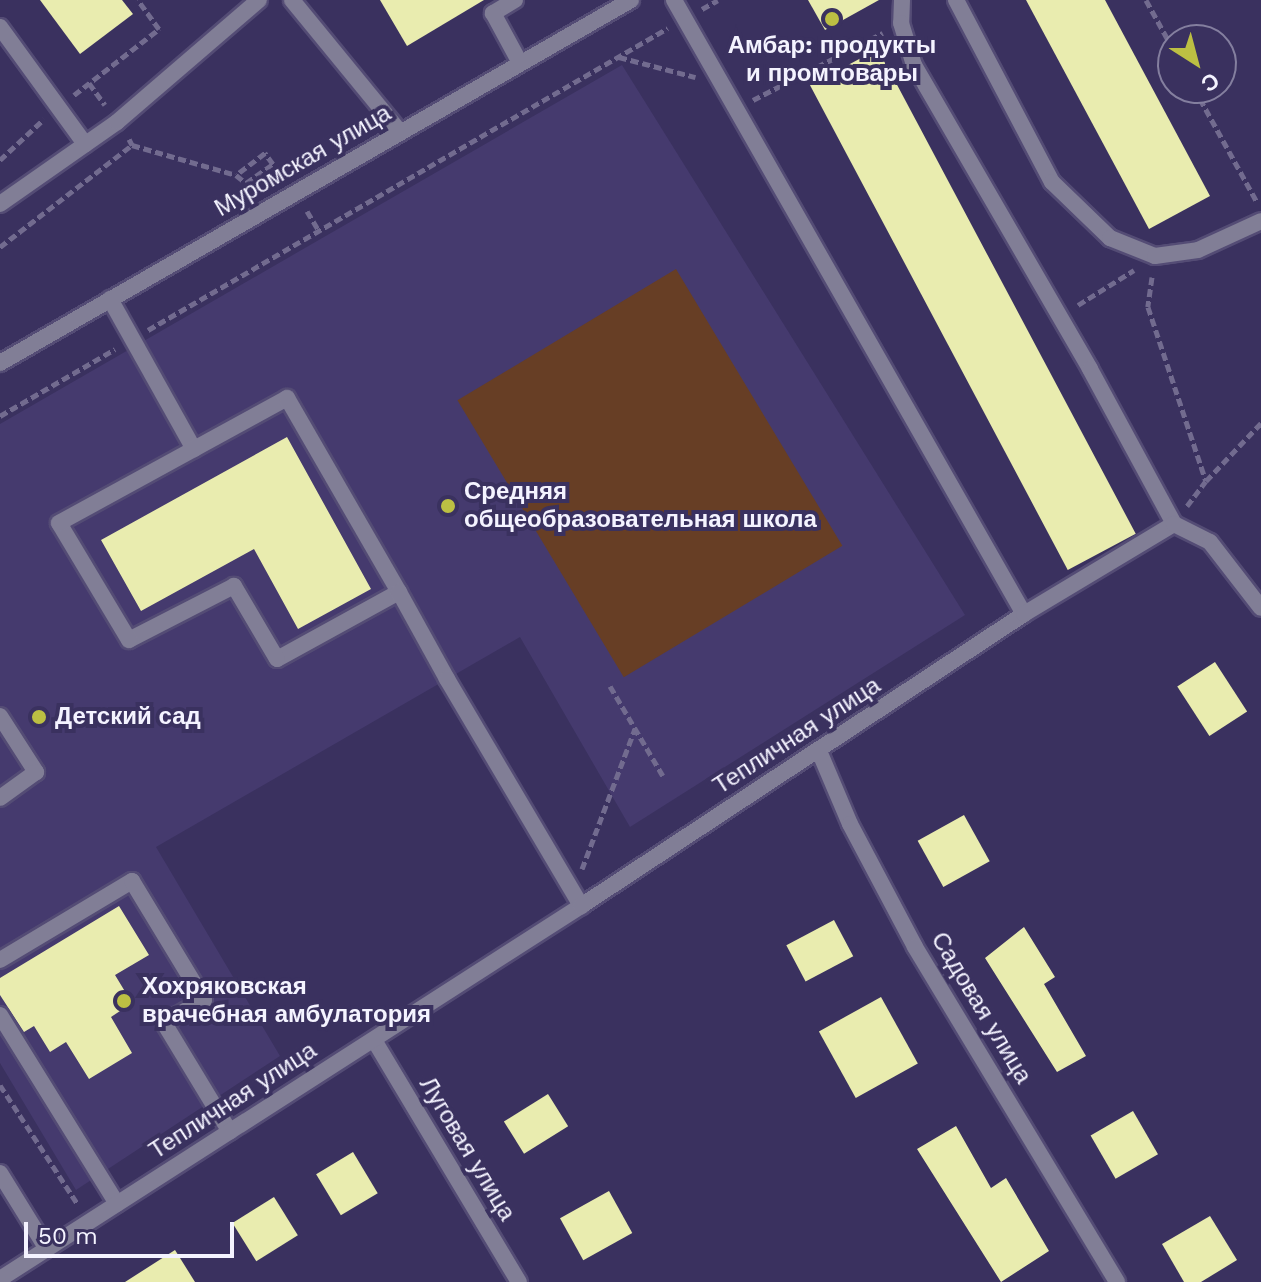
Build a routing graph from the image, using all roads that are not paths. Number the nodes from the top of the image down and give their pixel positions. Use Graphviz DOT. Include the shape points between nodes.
graph roads {
  1 [pos="259,0"];
  2 [pos="292,0"];
  3 [pos="515,0"];
  4 [pos="631,0"];
  5 [pos="674,0"];
  6 [pos="902,0"];
  7 [pos="956,0"];
  8 [pos="0,27"];
  9 [pos="520,63"];
  10 [pos="400,132"];
  11 [pos="85,144"];
  12 [pos="0,204"];
  13 [pos="1261,221"];
  14 [pos="110,299"];
  15 [pos="0,363"];
  16 [pos="194,449"];
  17 [pos="1174,524"];
  18 [pos="399,592"];
  19 [pos="1261,608"];
  20 [pos="1024,614"];
  21 [pos="0,716"];
  22 [pos="819,751"];
  23 [pos="0,798"];
  24 [pos="577,899"];
  25 [pos="0,960"];
  26 [pos="0,1015"];
  27 [pos="374,1040"];
  28 [pos="230,1132"];
  29 [pos="0,1173"];
  30 [pos="117,1204"];
  31 [pos="47,1249"];
  32 [pos="0,1279"];
  33 [pos="519,1282"];
  34 [pos="1117,1282"];
  1 -- 11 [label="street"];
  2 -- 10 [label="street"];
  3 -- 9 [label="street" via="493,13"];
  4 -- 9 [label="street, Муромская улица"];
  5 -- 20 [label="street"];
  6 -- 17 [label="street" via="901,23 914,65"];
  7 -- 13 [label="street" via="1052,182 1110,238 1155,256 1198,250"];
  8 -- 11 [label="street"];
  9 -- 10 [label="street, Муромская улица"];
  10 -- 14 [label="street, Муромская улица"];
  11 -- 12 [label="street"];
  14 -- 15 [label="street, Муромская улица"];
  14 -- 16 [label="street"];
  16 -- 18 [label="street" via="287,398"];
  16 -- 18 [label="street" via="59,523 129,640 234,586 277,659"];
  17 -- 19 [label="street" via="1210,542"];
  17 -- 20 [label="street, Тепличная улица"];
  18 -- 24 [label="street"];
  20 -- 22 [label="street, Тепличная улица"];
  21 -- 23 [label="street" via="36,772"];
  22 -- 24 [label="street, Тепличная улица"];
  22 -- 34 [label="street, Садовая улица" via="850,824 915,947"];
  24 -- 27 [label="street, Тепличная улица"];
  25 -- 28 [label="street" via="132,881 204,1000 164,1023"];
  26 -- 30 [label="street"];
  27 -- 28 [label="street, Тепличная улица"];
  27 -- 33 [label="street, Луговая улица"];
  28 -- 30 [label="street, Тепличная улица"];
  29 -- 31 [label="street"];
  30 -- 31 [label="street, Тепличная улица"];
  31 -- 32 [label="street, Тепличная улица"];
}
